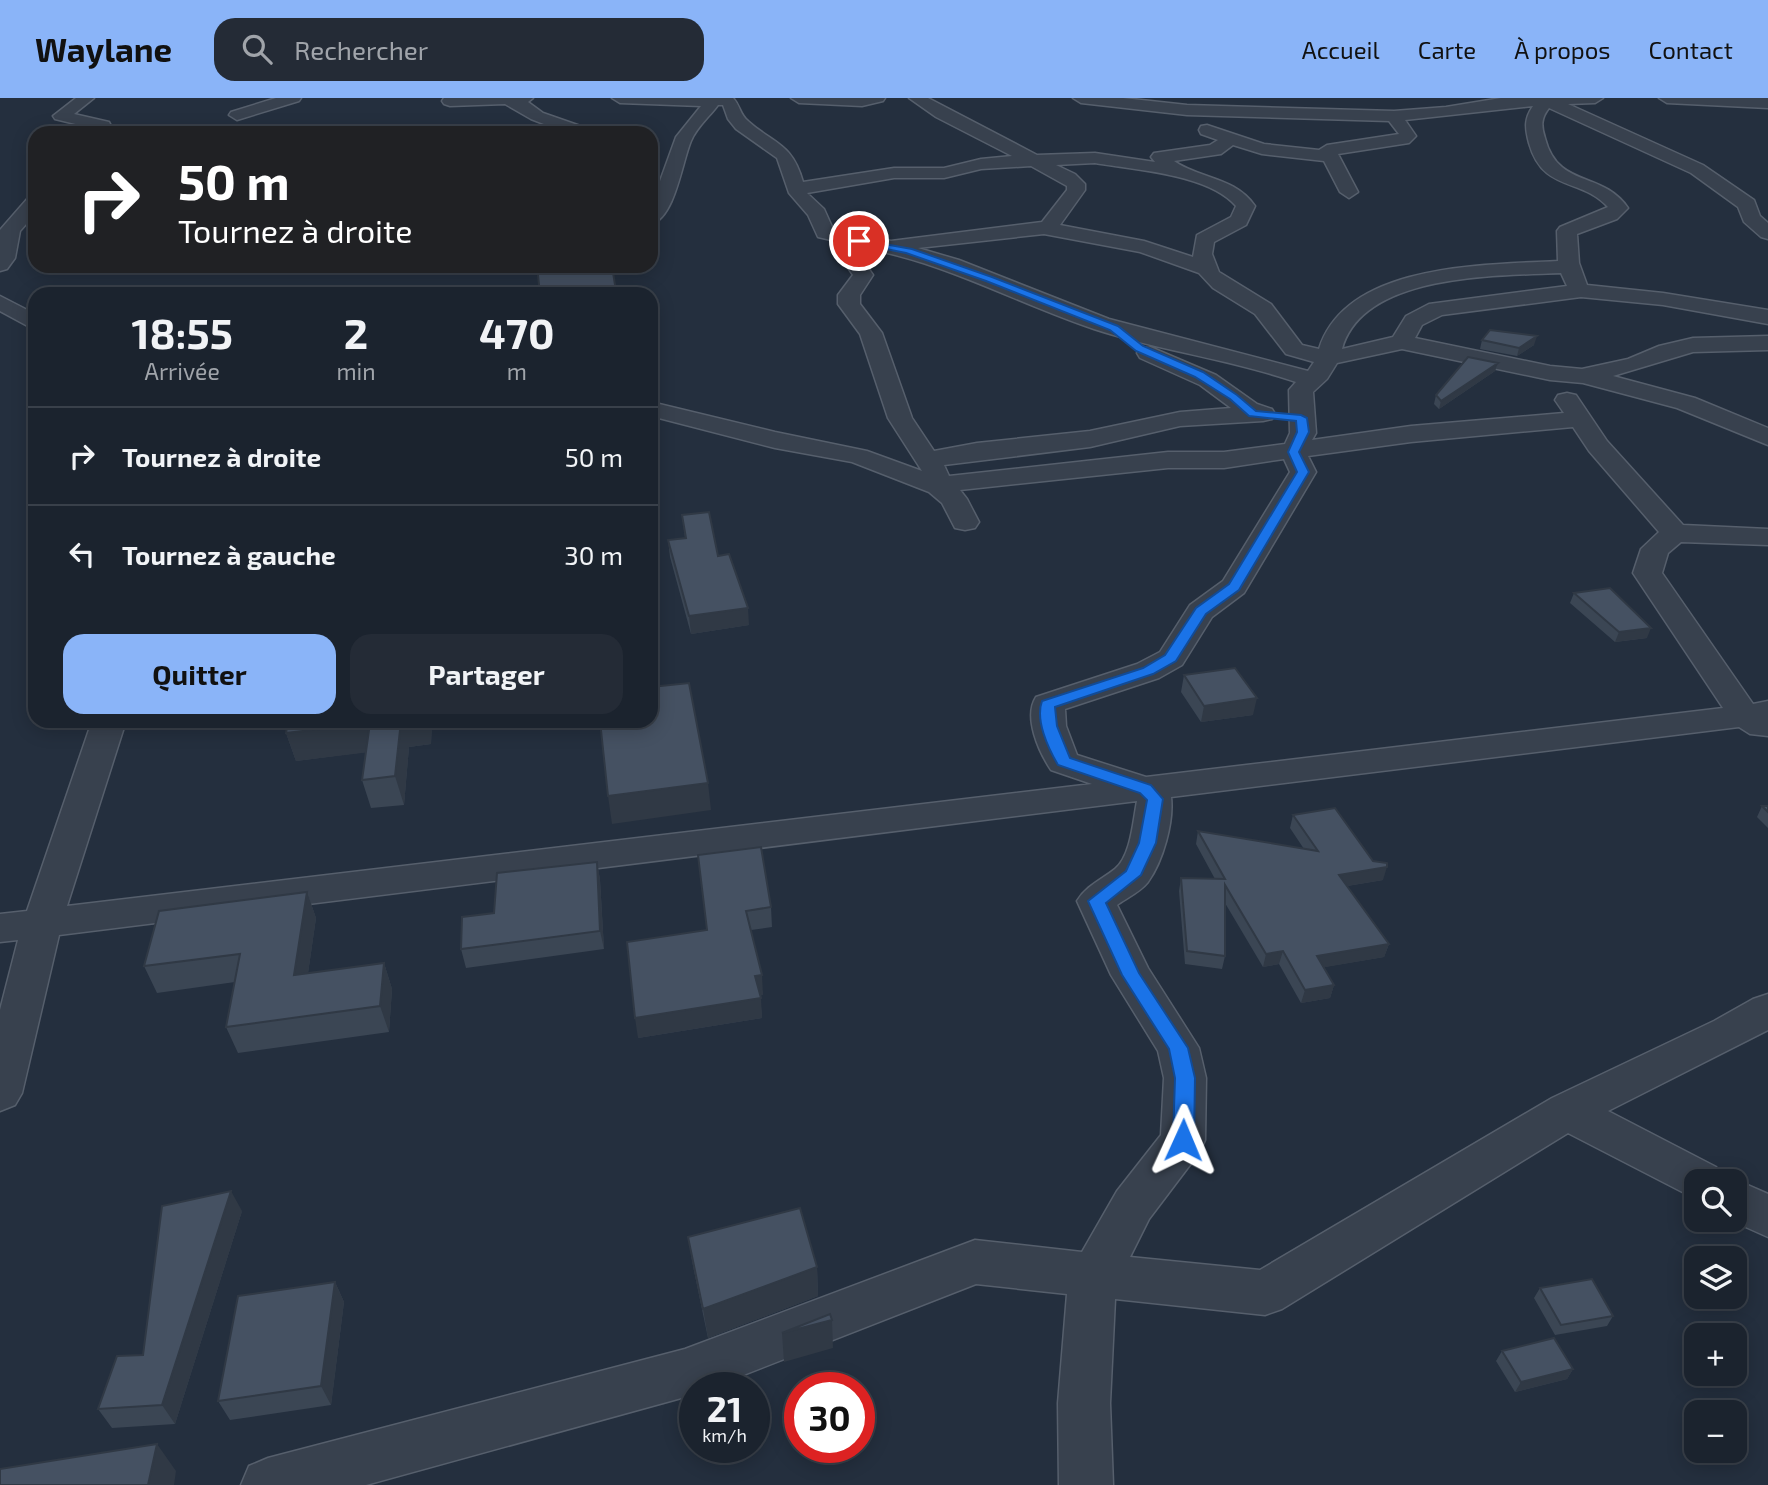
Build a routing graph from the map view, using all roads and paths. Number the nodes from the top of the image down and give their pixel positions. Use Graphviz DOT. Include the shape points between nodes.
graph roads {
  1 [pos="86,98"];
  2 [pos="293,98"];
  3 [pos="525,98"];
  4 [pos="620,98"];
  5 [pos="799,98"];
  6 [pos="877,98"];
  7 [pos="917,98"];
  8 [pos="1081,98"];
  9 [pos="1595,98"];
  10 [pos="1667,98"];
  11 [pos="508,99"];
  12 [pos="1546,100"];
  13 [pos="450,102"];
  14 [pos="714,103"];
  15 [pos="1768,103"];
  16 [pos="1212,104"];
  17 [pos="1188,110"];
  18 [pos="237,115"];
  19 [pos="1394,116"];
  20 [pos="103,126"];
  21 [pos="563,126"];
  22 [pos="1229,140"];
  23 [pos="1329,156"];
  24 [pos="1034,161"];
  25 [pos="1177,171"];
  26 [pos="796,189"];
  27 [pos="1349,191"];
  28 [pos="658,209"];
  29 [pos="28,210"];
  30 [pos="1044,228"];
  31 [pos="1768,233"];
  32 [pos="981,234"];
  33 [pos="859,241"];
  34 [pos="889,245"];
  35 [pos="0,265"];
  36 [pos="1208,269"];
  37 [pos="1574,279"];
  38 [pos="1014,290"];
  39 [pos="0,302"];
  40 [pos="1768,317"];
  41 [pos="28,319"];
  42 [pos="1114,328"];
  43 [pos="1401,342"];
  44 [pos="1768,343"];
  45 [pos="1320,368"];
  46 [pos="1550,373"];
  47 [pos="1583,376"];
  48 [pos="658,411"];
  49 [pos="1253,414"];
  50 [pos="1301,418"];
  51 [pos="1581,419"];
  52 [pos="1768,437"];
  53 [pos="1293,452"];
  54 [pos="926,460"];
  55 [pos="938,486"];
  56 [pos="965,522"];
  57 [pos="1675,533"];
  58 [pos="1768,537"];
  59 [pos="1760,720"];
  60 [pos="107,728"];
  61 [pos="1145,789"];
  62 [pos="42,923"];
  63 [pos="0,928"];
  64 [pos="1768,1010"];
  65 [pos="0,1093"];
  66 [pos="1567,1111"];
  67 [pos="1684,1173"];
  68 [pos="1747,1206"];
  69 [pos="1768,1217"];
  70 [pos="1095,1275"];
  71 [pos="268,1485"];
  72 [pos="1086,1485"];
  1 -- 20 [label="street" via="61,116"];
  2 -- 18 [label="street"];
  3 -- 11 [label="street"];
  4 -- 14 [label="street"];
  5 -- 6 [label="street"];
  7 -- 24 [label="street"];
  8 -- 17 [label="street"];
  9 -- 12 [label="street"];
  10 -- 15 [label="street"];
  11 -- 13 [label="street"];
  11 -- 21 [label="street"];
  12 -- 19 [label="street"];
  12 -- 31 [label="street" via="1697,169 1747,204 1751,218"];
  12 -- 37 [label="street" via="1534,122 1538,152 1549,170 1612,198 1619,208 1567,231"];
  14 -- 26 [label="street" via="730,103 733,118 785,157"];
  14 -- 28 [label="street" via="667,159"];
  16 -- 17 [label="street"];
  16 -- 19 [label="street"];
  17 -- 22 [label="street" via="1198,125"];
  19 -- 23 [label="street" via="1408,136 1339,146 1327,150"];
  22 -- 23 [label="street" via="1271,151"];
  22 -- 25 [label="street" via="1214,149 1160,157"];
  23 -- 27 [label="street"];
  24 -- 25 [label="street" via="1095,158"];
  24 -- 26 [label="street" via="981,164 944,173 894,173"];
  24 -- 30 [label="street" via="1076,184 1076,190"];
  25 -- 36 [label="street" via="1224,188 1246,206 1240,221 1203,239 1202,257"];
  26 -- 33 [label="street" via="816,211 825,233"];
  29 -- 35 [label="street" via="10,230"];
  30 -- 32 [label="street"];
  30 -- 36 [label="street" via="1144,247"];
  32 -- 34 [label="street"];
  32 -- 38 [label="street"];
  33 -- 34 [label="street"];
  33 -- 54 [label="street" via="850,256 863,275 849,295 849,304 871,332 900,418"];
  34 -- 38 [label="street"];
  36 -- 45 [label="street" via="1223,288 1265,310 1297,352"];
  37 -- 40 [label="street"];
  37 -- 43 [label="street" via="1437,309 1414,321"];
  37 -- 45 [label="street" via="1462,275 1405,284 1344,320"];
  38 -- 42 [label="street"];
  39 -- 41 [label="street"];
  42 -- 45 [label="street" via="1236,356"];
  42 -- 49 [label="street" via="1139,349 1199,374"];
  43 -- 45 [label="street"];
  43 -- 46 [label="street"];
  44 -- 47 [label="street" via="1693,345"];
  45 -- 50 [label="street" via="1301,390"];
  46 -- 47 [label="street"];
  46 -- 51 [label="street"];
  47 -- 52 [label="street" via="1686,403"];
  48 -- 55 [label="street" via="858,456"];
  49 -- 50 [label="street"];
  49 -- 54 [label="street" via="1180,419 1090,439"];
  50 -- 53 [label="street" via="1303,432"];
  51 -- 53 [label="street" via="1411,433"];
  51 -- 57 [label="street" via="1598,446"];
  53 -- 55 [label="street" via="1224,460 1168,460"];
  53 -- 61 [label="street" via="1303,472 1293,491 1234,587 1201,611 1171,658 1148,671 1048,704 1049,726 1063,762"];
  54 -- 55 [label="street" via="935,471"];
  55 -- 56 [label="street" via="954,499"];
  57 -- 58 [label="street"];
  57 -- 59 [label="street" via="1655,549 1647,573"];
  59 -- 61 [label="street"];
  60 -- 62 [label="street"];
  61 -- 62 [label="street"];
  61 -- 70 [label="street" via="1155,799 1147,843 1133,875 1097,901 1131,975 1178,1048 1185,1078 1183,1140 1133,1205"];
  62 -- 63 [label="street"];
  62 -- 65 [label="street"];
  64 -- 66 [label="street"];
  66 -- 67 [label="street"];
  66 -- 70 [label="street" via="1265,1293"];
  68 -- 69 [label="street"];
  70 -- 71 [label="street" via="975,1262 685,1373"];
  70 -- 72 [label="street" via="1084,1403"];
}
